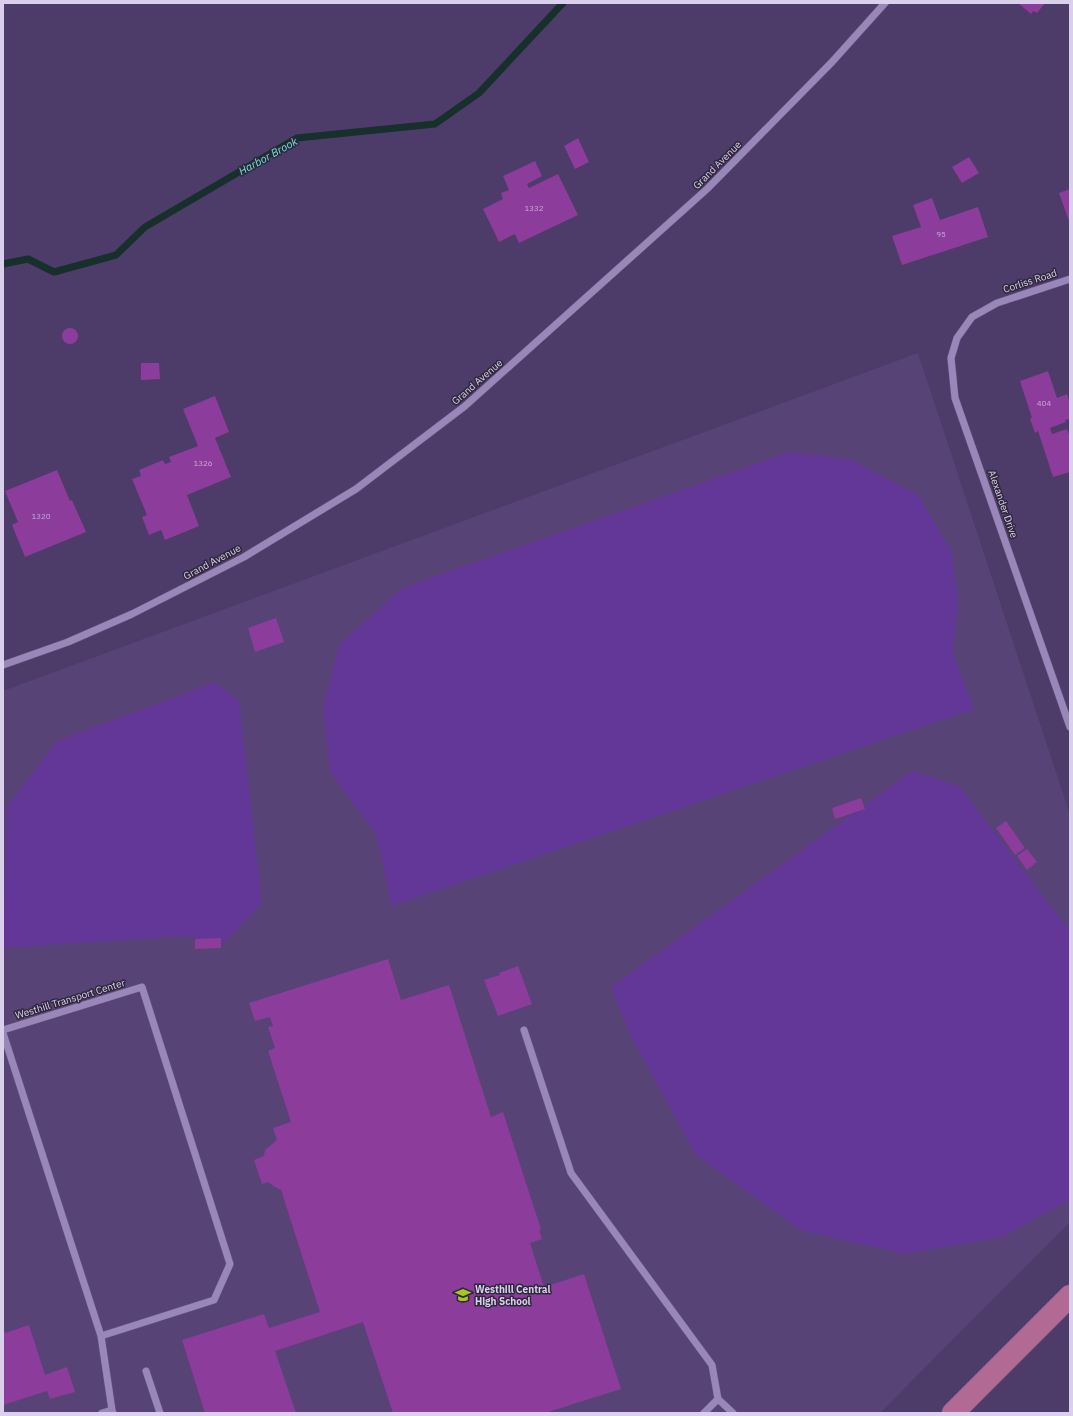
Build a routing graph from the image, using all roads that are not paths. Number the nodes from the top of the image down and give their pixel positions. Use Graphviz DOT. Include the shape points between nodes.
graph roads {
  1 [pos="885,3"];
  2 [pos="1070,279"];
  3 [pos="997,303"];
  4 [pos="3,665"];
  5 [pos="1070,727"];
  6 [pos="3,1030"];
  7 [pos="524,1030"];
  8 [pos="3,1034"];
  9 [pos="1070,1296"];
  10 [pos="101,1336"];
  11 [pos="146,1371"];
  12 [pos="718,1399"];
  13 [pos="112,1412"];
  14 [pos="102,1413"];
  15 [pos="160,1413"];
  16 [pos="704,1413"];
  17 [pos="733,1413"];
  18 [pos="953,1413"];
  1 -- 4 [label="street, Grand Avenue" via="832,62 707,189 465,406 356,489 244,556 132,614 68,642"];
  2 -- 3 [label="street, Corliss Road"];
  3 -- 5 [label="street, Alexander Drive" via="972,317 957,338 950,358 955,398"];
  6 -- 10 [label="street, Westhill Transport Center" via="142,987 230,1264 214,1300"];
  7 -- 12 [label="street" via="571,1173 712,1365"];
  8 -- 10 [label="street"];
  9 -- 18 [label="main road"];
  10 -- 13 [label="street"];
  11 -- 15 [label="street"];
  12 -- 16 [label="street"];
  12 -- 17 [label="street"];
  13 -- 14 [label="street"];
}
